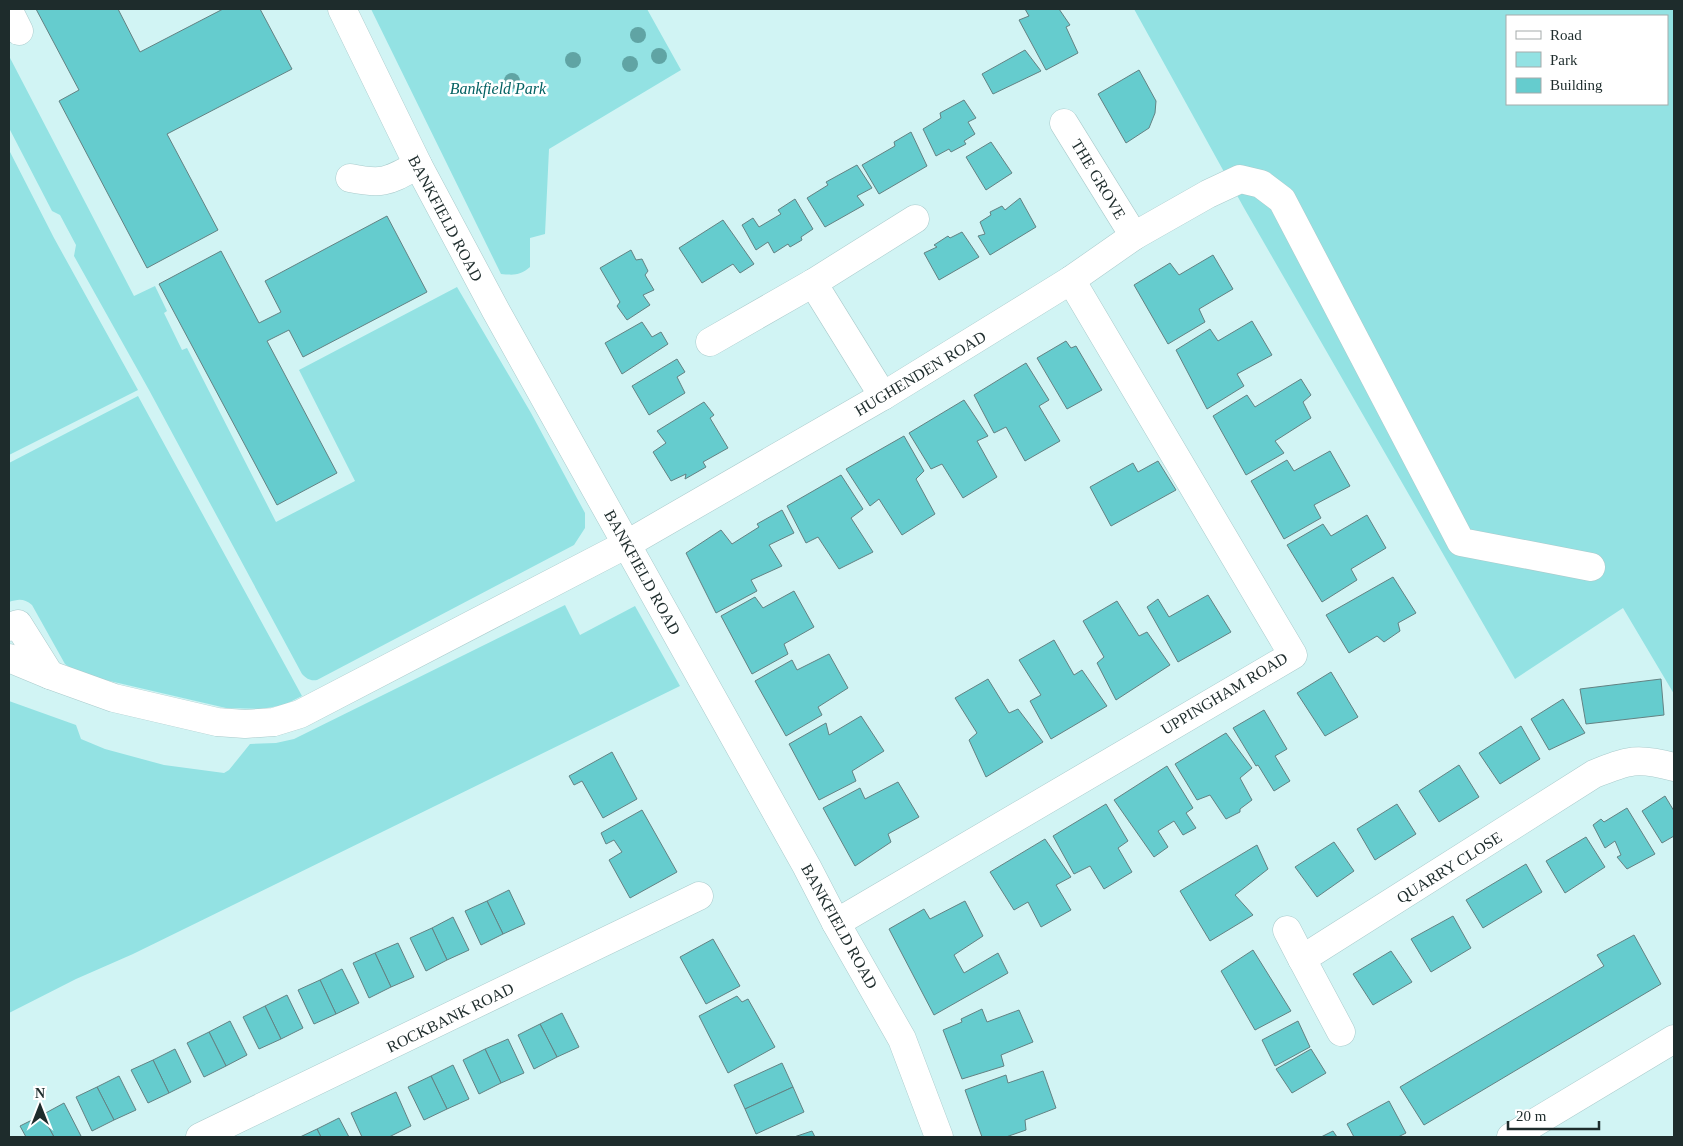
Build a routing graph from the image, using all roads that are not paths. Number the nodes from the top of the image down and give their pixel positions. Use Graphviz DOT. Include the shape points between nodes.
graph roads {
  1 [pos="342,9"];
  2 [pos="1064,123"];
  3 [pos="418,165"];
  4 [pos="350,178"];
  5 [pos="915,219"];
  6 [pos="1134,236"];
  7 [pos="1071,280"];
  8 [pos="813,282"];
  9 [pos="710,342"];
  10 [pos="882,396"];
  11 [pos="627,544"];
  12 [pos="1591,567"];
  13 [pos="9,627"];
  14 [pos="9,658"];
  15 [pos="50,675"];
  16 [pos="1674,766"];
  17 [pos="699,896"];
  18 [pos="836,923"];
  19 [pos="1287,930"];
  20 [pos="1302,959"];
  21 [pos="1342,1032"];
  22 [pos="1674,1039"];
  23 [pos="200,1137"];
  24 [pos="939,1137"];
  25 [pos="1511,1137"];
  1 -- 3 [label="street, BANKFIELD ROAD"];
  2 -- 6 [label="street, THE GROVE"];
  3 -- 4 [label="street" via="390,180 372,182"];
  3 -- 11 [label="street, BANKFIELD ROAD"];
  5 -- 8 [label="street"];
  6 -- 7 [label="street, HUGHENDEN ROAD"];
  6 -- 12 [label="street, HUGHENDEN ROAD" via="1240,179 1261,184 1282,200 1461,542"];
  7 -- 10 [label="street, HUGHENDEN ROAD"];
  7 -- 18 [label="street, UPPINGHAM ROAD" via="1293,655"];
  8 -- 9 [label="street"];
  8 -- 10 [label="street"];
  10 -- 11 [label="street, HUGHENDEN ROAD"];
  11 -- 15 [label="street, HUGHENDEN ROAD" via="300,714 274,722 217,722 114,698"];
  11 -- 18 [label="street, BANKFIELD ROAD"];
  13 -- 15 [label="street" via="18,624"];
  14 -- 15 [label="street, HUGHENDEN ROAD"];
  16 -- 20 [label="street, QUARRY CLOSE" via="1649,760 1623,762 1594,774"];
  17 -- 23 [label="street, ROCKBANK ROAD"];
  18 -- 24 [label="street, BANKFIELD ROAD" via="902,1039"];
  19 -- 20 [label="street"];
  20 -- 21 [label="street"];
  22 -- 25 [label="street"];
}
